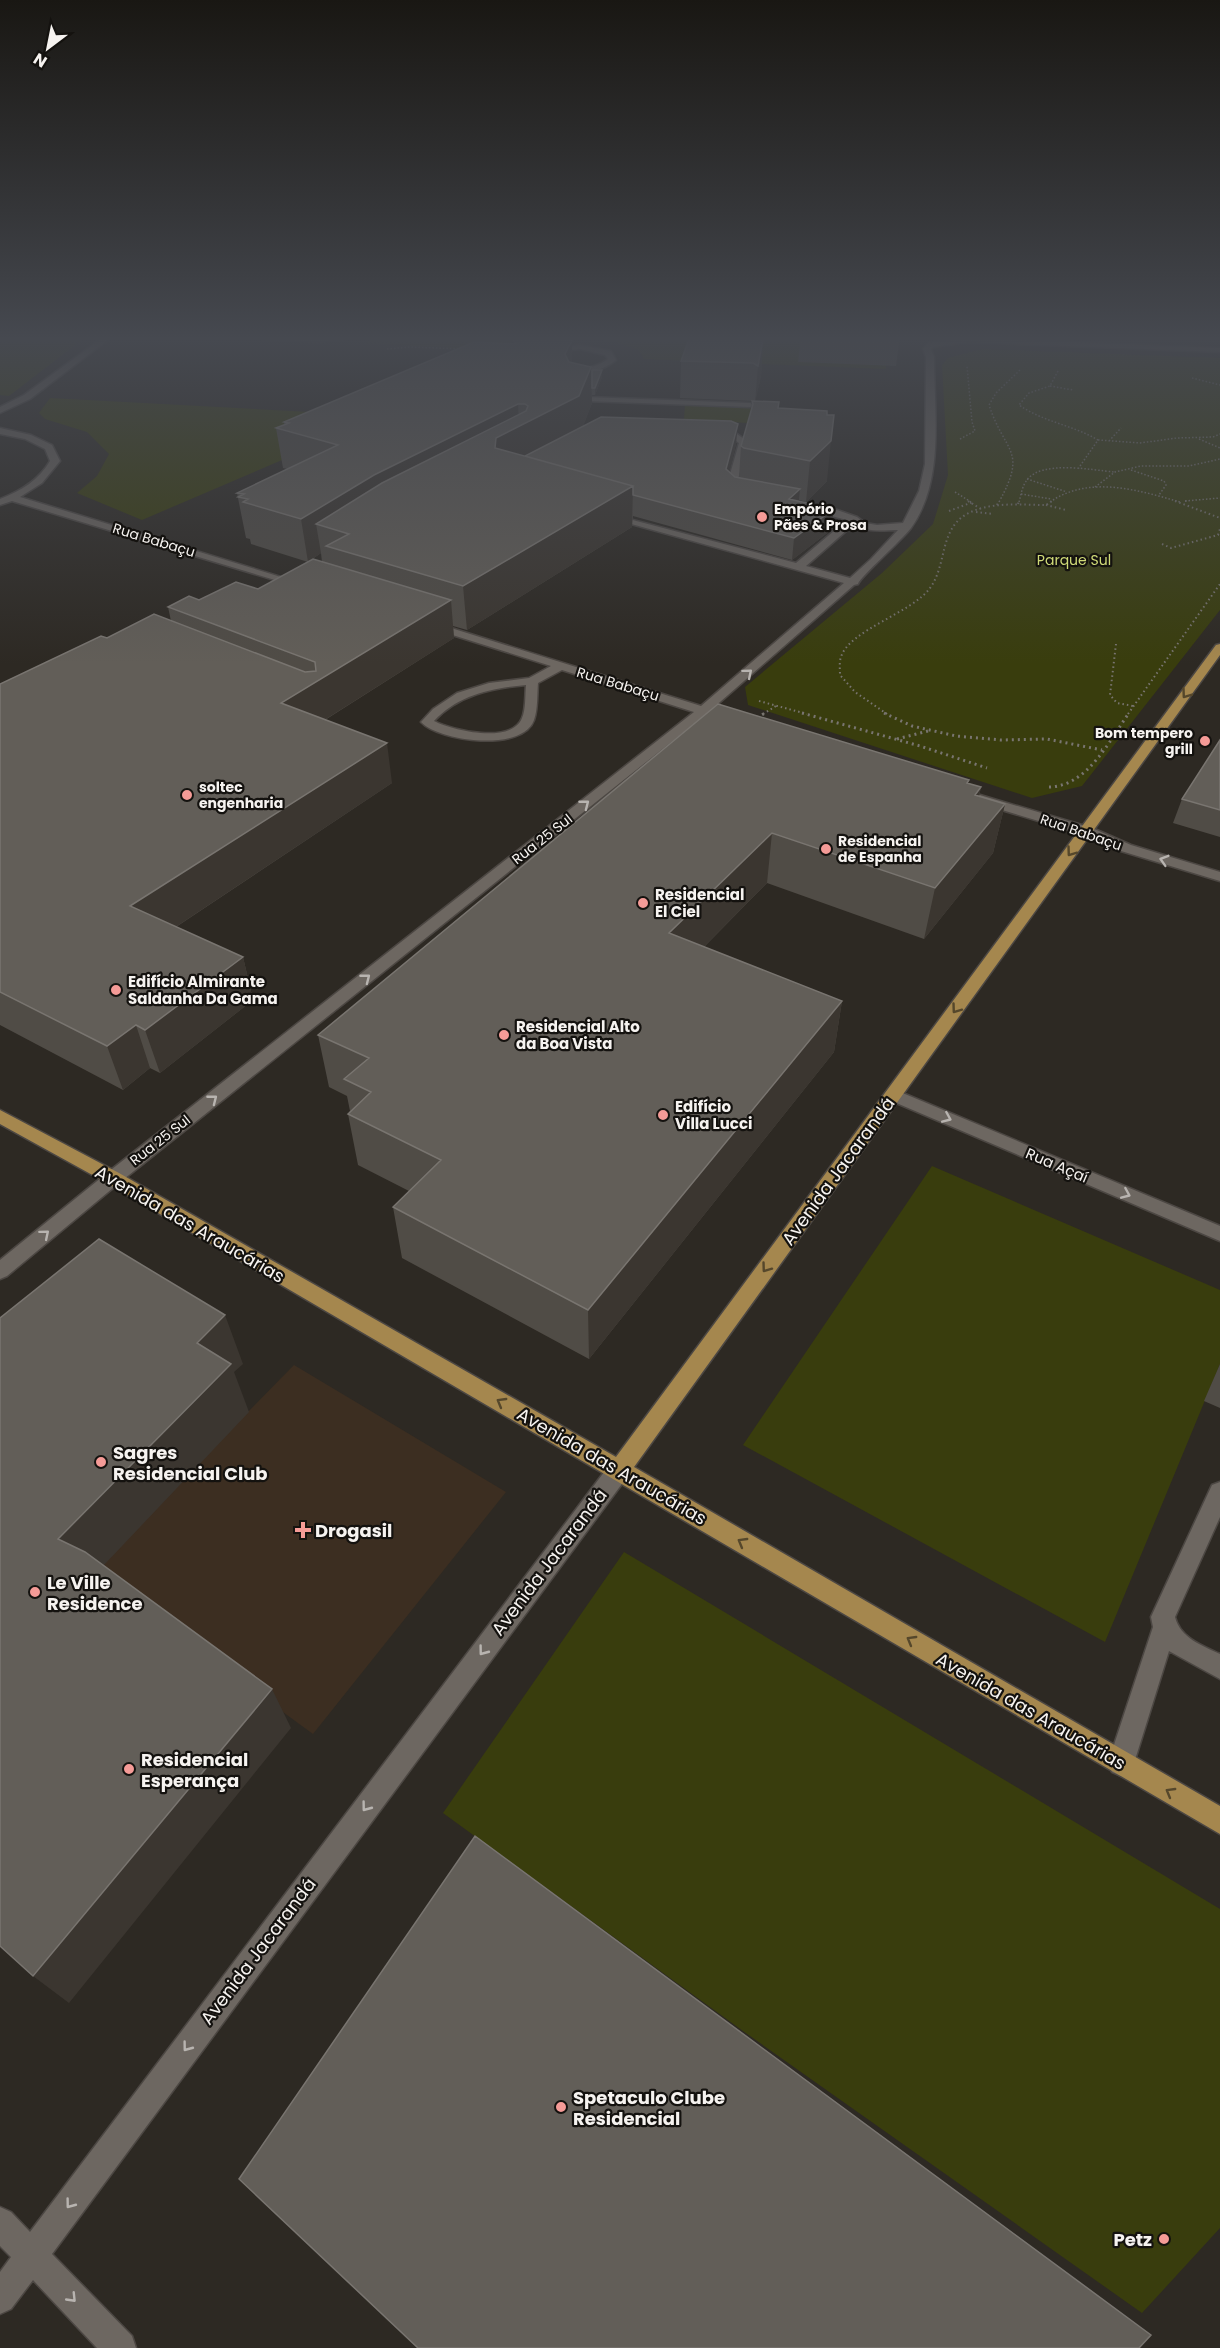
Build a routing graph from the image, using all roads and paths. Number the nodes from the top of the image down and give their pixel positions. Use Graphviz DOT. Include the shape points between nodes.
graph roads {
  1 [pos="46,446"];
  2 [pos="743,446"];
  3 [pos="930,446"];
  4 [pos="1010,446"];
  5 [pos="1094,446"];
  6 [pos="1220,459"];
  7 [pos="1078,469"];
  8 [pos="1128,469"];
  9 [pos="1115,472"];
  10 [pos="1027,479"];
  11 [pos="1094,488"];
  12 [pos="949,490"];
  13 [pos="1068,493"];
  14 [pos="1022,494"];
  15 [pos="1159,495"];
  16 [pos="751,497"];
  17 [pos="13,498"];
  18 [pos="1220,498"];
  19 [pos="1052,499"];
  20 [pos="1182,501"];
  21 [pos="0,502"];
  22 [pos="974,502"];
  23 [pos="1018,504"];
  24 [pos="997,505"];
  25 [pos="1046,505"];
  26 [pos="803,506"];
  27 [pos="982,509"];
  28 [pos="1066,510"];
  29 [pos="593,511"];
  30 [pos="975,512"];
  31 [pos="941,514"];
  32 [pos="993,514"];
  33 [pos="1220,518"];
  34 [pos="854,519"];
  35 [pos="907,526"];
  36 [pos="1220,529"];
  37 [pos="841,530"];
  38 [pos="893,541"];
  39 [pos="1162,544"];
  40 [pos="798,567"];
  41 [pos="258,571"];
  42 [pos="237,582"];
  43 [pos="854,582"];
  44 [pos="1220,584"];
  45 [pos="311,588"];
  46 [pos="424,623"];
  47 [pos="1116,644"];
  48 [pos="1218,654"];
  49 [pos="561,666"];
  50 [pos="532,681"];
  51 [pos="752,696"];
  52 [pos="777,706"];
  53 [pos="1133,706"];
  54 [pos="703,711"];
  55 [pos="746,724"];
  56 [pos="929,730"];
  57 [pos="896,739"];
  58 [pos="1101,750"];
  59 [pos="1139,760"];
  60 [pos="996,771"];
  61 [pos="1049,787"];
  62 [pos="968,795"];
  63 [pos="1087,831"];
  64 [pos="1220,877"];
  65 [pos="893,1095"];
  66 [pos="0,1116"];
  67 [pos="113,1178"];
  68 [pos="1220,1234"];
  69 [pos="0,1272"];
  70 [pos="618,1470"];
  71 [pos="1220,1492"];
  72 [pos="1164,1630"];
  73 [pos="1220,1667"];
  74 [pos="1121,1763"];
  75 [pos="1220,1821"];
  76 [pos="0,2223"];
  77 [pos="31,2255"];
  78 [pos="0,2298"];
  79 [pos="120,2348"];
  1 -- 17 [label="street" via="55,461 47,477"];
  2 -- 16 [label="street" via="731,488 737,494"];
  3 -- 35 [label="street, Rua 25 Sul" via="924,491"];
  4 -- 24 [label="path" via="1016,468"];
  5 -- 7 [label="path"];
  6 -- 8 [label="path" via="1189,466"];
  7 -- 9 [label="path"];
  7 -- 10 [label="path" via="1047,469"];
  8 -- 9 [label="path"];
  8 -- 15 [label="path" via="1164,481 1166,485"];
  9 -- 11 [label="path"];
  10 -- 13 [label="path"];
  10 -- 14 [label="path"];
  11 -- 13 [label="path"];
  11 -- 15 [label="path" via="1113,487"];
  12 -- 22 [label="path"];
  13 -- 19 [label="path"];
  14 -- 19 [label="path"];
  14 -- 23 [label="path"];
  15 -- 20 [label="path"];
  17 -- 21 [label="street"];
  17 -- 41 [label="street, Rua Babaçu"];
  18 -- 20 [label="path"];
  19 -- 25 [label="path"];
  20 -- 33 [label="path"];
  22 -- 27 [label="path"];
  22 -- 31 [label="path"];
  23 -- 24 [label="path"];
  23 -- 25 [label="path"];
  24 -- 27 [label="path"];
  25 -- 28 [label="path"];
  26 -- 34 [label="street"];
  27 -- 30 [label="path"];
  29 -- 40 [label="street"];
  30 -- 32 [label="path"];
  30 -- 56 [label="path" via="965,515 949,530 930,588 897,615 849,645 842,656 840,675 851,691 884,715"];
  34 -- 35 [label="street" via="877,528"];
  34 -- 37 [label="street"];
  35 -- 38 [label="street, Rua 25 Sul"];
  36 -- 39 [label="path" via="1218,535 1178,547"];
  37 -- 38 [label="street"];
  37 -- 40 [label="street"];
  38 -- 43 [label="street, Rua 25 Sul"];
  40 -- 43 [label="street"];
  41 -- 42 [label="street"];
  41 -- 45 [label="street, Rua Babaçu" via="293,578"];
  54 -- 43 [label="street, Rua 25 Sul, one-way"];
  44 -- 53 [label="path"];
  46 -- 49 [label="street, Rua Babaçu"];
  47 -- 53 [label="path" via="1110,695 1118,703"];
  48 -- 59 [label="main road, Avenida Jacarandá, one-way"];
  49 -- 50 [label="street"];
  49 -- 54 [label="street, Rua Babaçu"];
  50 -- 50 [label="street" via="528,720 516,732 484,738 443,731 428,722 437,709 467,693"];
  51 -- 52 [label="path"];
  52 -- 55 [label="path"];
  52 -- 57 [label="path"];
  53 -- 58 [label="path"];
  54 -- 55 [label="street, Rua Babaçu"];
  67 -- 54 [label="street, Rua 25 Sul, one-way"];
  56 -- 57 [label="path"];
  56 -- 58 [label="path" via="960,738 1054,740"];
  57 -- 60 [label="path"];
  58 -- 59 [label="path"];
  58 -- 61 [label="path" via="1074,783"];
  59 -- 63 [label="main road, Avenida Jacarandá"];
  62 -- 63 [label="street, Rua Babaçu"];
  64 -- 63 [label="street, Rua Babaçu, one-way" via="1126,848"];
  63 -- 65 [label="main road, Avenida Jacarandá, one-way"];
  65 -- 68 [label="street, Rua Açaí, one-way"];
  65 -- 70 [label="main road, Avenida Jacarandá, one-way"];
  66 -- 67 [label="main road, Avenida das Araucárias"];
  69 -- 67 [label="street, Rua 25 Sul, one-way"];
  70 -- 67 [label="main road, Avenida das Araucárias, one-way"];
  74 -- 70 [label="main road, Avenida das Araucárias, one-way"];
  70 -- 77 [label="street, Avenida Jacarandá, one-way"];
  71 -- 72 [label="street" via="1163,1617"];
  72 -- 73 [label="street" via="1172,1641"];
  72 -- 74 [label="street"];
  75 -- 74 [label="main road, Avenida das Araucárias, one-way"];
  76 -- 77 [label="street"];
  77 -- 78 [label="street, Avenida Jacarandá"];
  77 -- 79 [label="street, one-way"];
}
